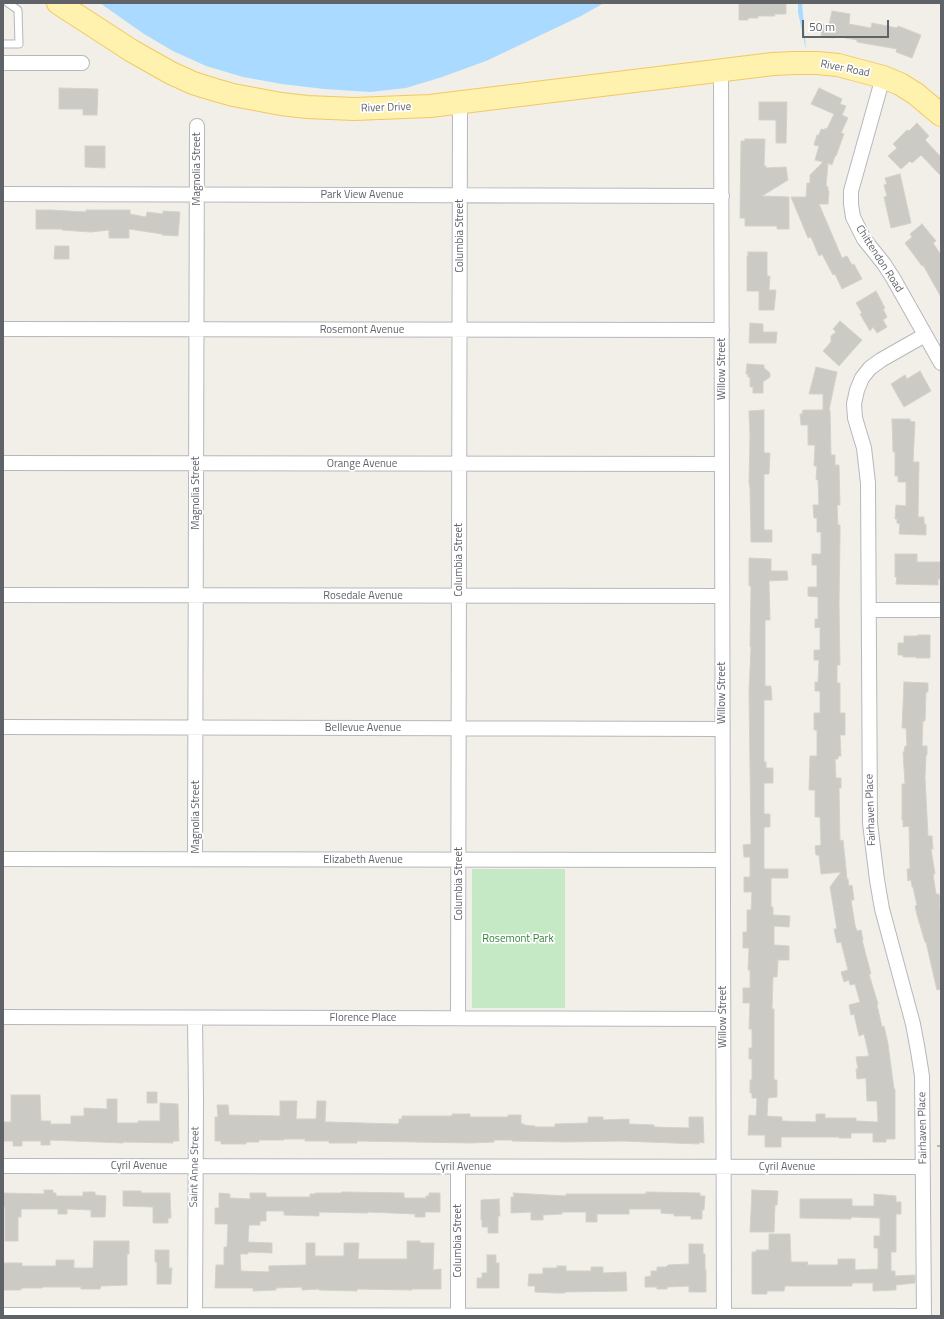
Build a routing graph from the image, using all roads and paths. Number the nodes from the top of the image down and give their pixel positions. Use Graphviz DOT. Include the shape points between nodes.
graph roads {
  1 [pos="8,3"];
  2 [pos="58,3"];
  3 [pos="3,44"];
  4 [pos="3,63"];
  5 [pos="82,63"];
  6 [pos="729,69"];
  7 [pos="883,77"];
  8 [pos="460,103"];
  9 [pos="941,115"];
  10 [pos="197,126"];
  11 [pos="3,194"];
  12 [pos="197,195"];
  13 [pos="460,195"];
  14 [pos="722,196"];
  15 [pos="3,329"];
  16 [pos="197,329"];
  17 [pos="460,330"];
  18 [pos="722,330"];
  19 [pos="925,335"];
  20 [pos="941,363"];
  21 [pos="3,463"];
  22 [pos="196,464"];
  23 [pos="459,464"];
  24 [pos="722,464"];
  25 [pos="3,595"];
  26 [pos="196,596"];
  27 [pos="459,596"];
  28 [pos="722,596"];
  29 [pos="869,610"];
  30 [pos="941,610"];
  31 [pos="3,727"];
  32 [pos="196,728"];
  33 [pos="459,728"];
  34 [pos="722,729"];
  35 [pos="3,859"];
  36 [pos="196,859"];
  37 [pos="459,860"];
  38 [pos="722,860"];
  39 [pos="3,1017"];
  40 [pos="195,1018"];
  41 [pos="458,1018"];
  42 [pos="723,1019"];
  43 [pos="937,1146"];
  44 [pos="941,1146"];
  45 [pos="3,1166"];
  46 [pos="195,1166"];
  47 [pos="458,1167"];
  48 [pos="723,1167"];
  49 [pos="923,1167"];
  50 [pos="3,1315"];
  51 [pos="195,1316"];
  52 [pos="458,1316"];
  53 [pos="724,1316"];
  54 [pos="924,1316"];
  1 -- 3 [label="lane" via="18,10 18,44"];
  2 -- 8 [label="main road, River Drive" via="171,73 193,83 234,95 280,104 330,109 386,109"];
  4 -- 5 [label="street"];
  6 -- 7 [label="main road, River Road" via="817,63"];
  6 -- 8 [label="main road, River Drive"];
  6 -- 14 [label="street, Willow Street"];
  7 -- 9 [label="main road, River Road" via="916,94"];
  7 -- 19 [label="street, Chittendon Road" via="854,177 851,191 853,217 864,239 894,278"];
  8 -- 13 [label="street, Columbia Street"];
  10 -- 12 [label="street, Magnolia Street"];
  11 -- 12 [label="street, Park View Avenue"];
  12 -- 13 [label="street, Park View Avenue"];
  12 -- 16 [label="street, Magnolia Street"];
  13 -- 14 [label="street, Park View Avenue"];
  13 -- 17 [label="street, Columbia Street"];
  14 -- 18 [label="street, Willow Street"];
  15 -- 16 [label="street, Rosemont Avenue"];
  16 -- 17 [label="street, Rosemont Avenue"];
  16 -- 22 [label="street, Magnolia Street"];
  17 -- 18 [label="street, Rosemont Avenue"];
  17 -- 23 [label="street, Columbia Street"];
  18 -- 24 [label="street, Willow Street"];
  19 -- 20 [label="street, Chittendon Road"];
  19 -- 29 [label="street, Fairhaven Place" via="870,368 862,378 854,404 855,418 864,448 868,483"];
  21 -- 22 [label="street, Orange Avenue"];
  22 -- 23 [label="street, Orange Avenue"];
  22 -- 26 [label="street, Magnolia Street"];
  23 -- 24 [label="street, Orange Avenue"];
  23 -- 27 [label="street, Columbia Street"];
  24 -- 28 [label="street, Willow Street"];
  25 -- 26 [label="street, Rosedale Avenue"];
  26 -- 27 [label="street, Rosedale Avenue"];
  26 -- 32 [label="street, Magnolia Street"];
  27 -- 28 [label="street, Rosedale Avenue"];
  27 -- 33 [label="street, Columbia Street"];
  28 -- 34 [label="street, Willow Street"];
  29 -- 30 [label="street"];
  29 -- 49 [label="street, Fairhaven Place" via="872,851 882,909 918,1051 922,1096"];
  31 -- 32 [label="street, Bellevue Avenue"];
  32 -- 33 [label="street, Bellevue Avenue"];
  32 -- 36 [label="street, Magnolia Street"];
  33 -- 34 [label="street, Bellevue Avenue"];
  33 -- 37 [label="street, Columbia Street"];
  34 -- 38 [label="street, Willow Street"];
  35 -- 36 [label="street, Elizabeth Avenue"];
  36 -- 37 [label="street, Elizabeth Avenue"];
  37 -- 38 [label="street, Elizabeth Avenue"];
  37 -- 41 [label="street, Columbia Street"];
  38 -- 42 [label="street, Willow Street"];
  39 -- 40 [label="street, Florence Place"];
  40 -- 41 [label="street, Florence Place"];
  40 -- 46 [label="street, Saint Anne Street"];
  41 -- 42 [label="street, Florence Place"];
  42 -- 48 [label="street, Willow Street"];
  43 -- 44 [label="path"];
  45 -- 46 [label="street, Cyril Avenue"];
  46 -- 47 [label="street, Cyril Avenue"];
  46 -- 51 [label="street, Saint Anne Street"];
  47 -- 48 [label="street, Cyril Avenue"];
  47 -- 52 [label="street, Columbia Street"];
  48 -- 49 [label="street, Cyril Avenue"];
  48 -- 53 [label="street, Willow Street"];
  49 -- 54 [label="street, Fairhaven Place"];
  50 -- 51 [label="street"];
  51 -- 52 [label="street"];
  52 -- 53 [label="street"];
  53 -- 54 [label="street"];
}
